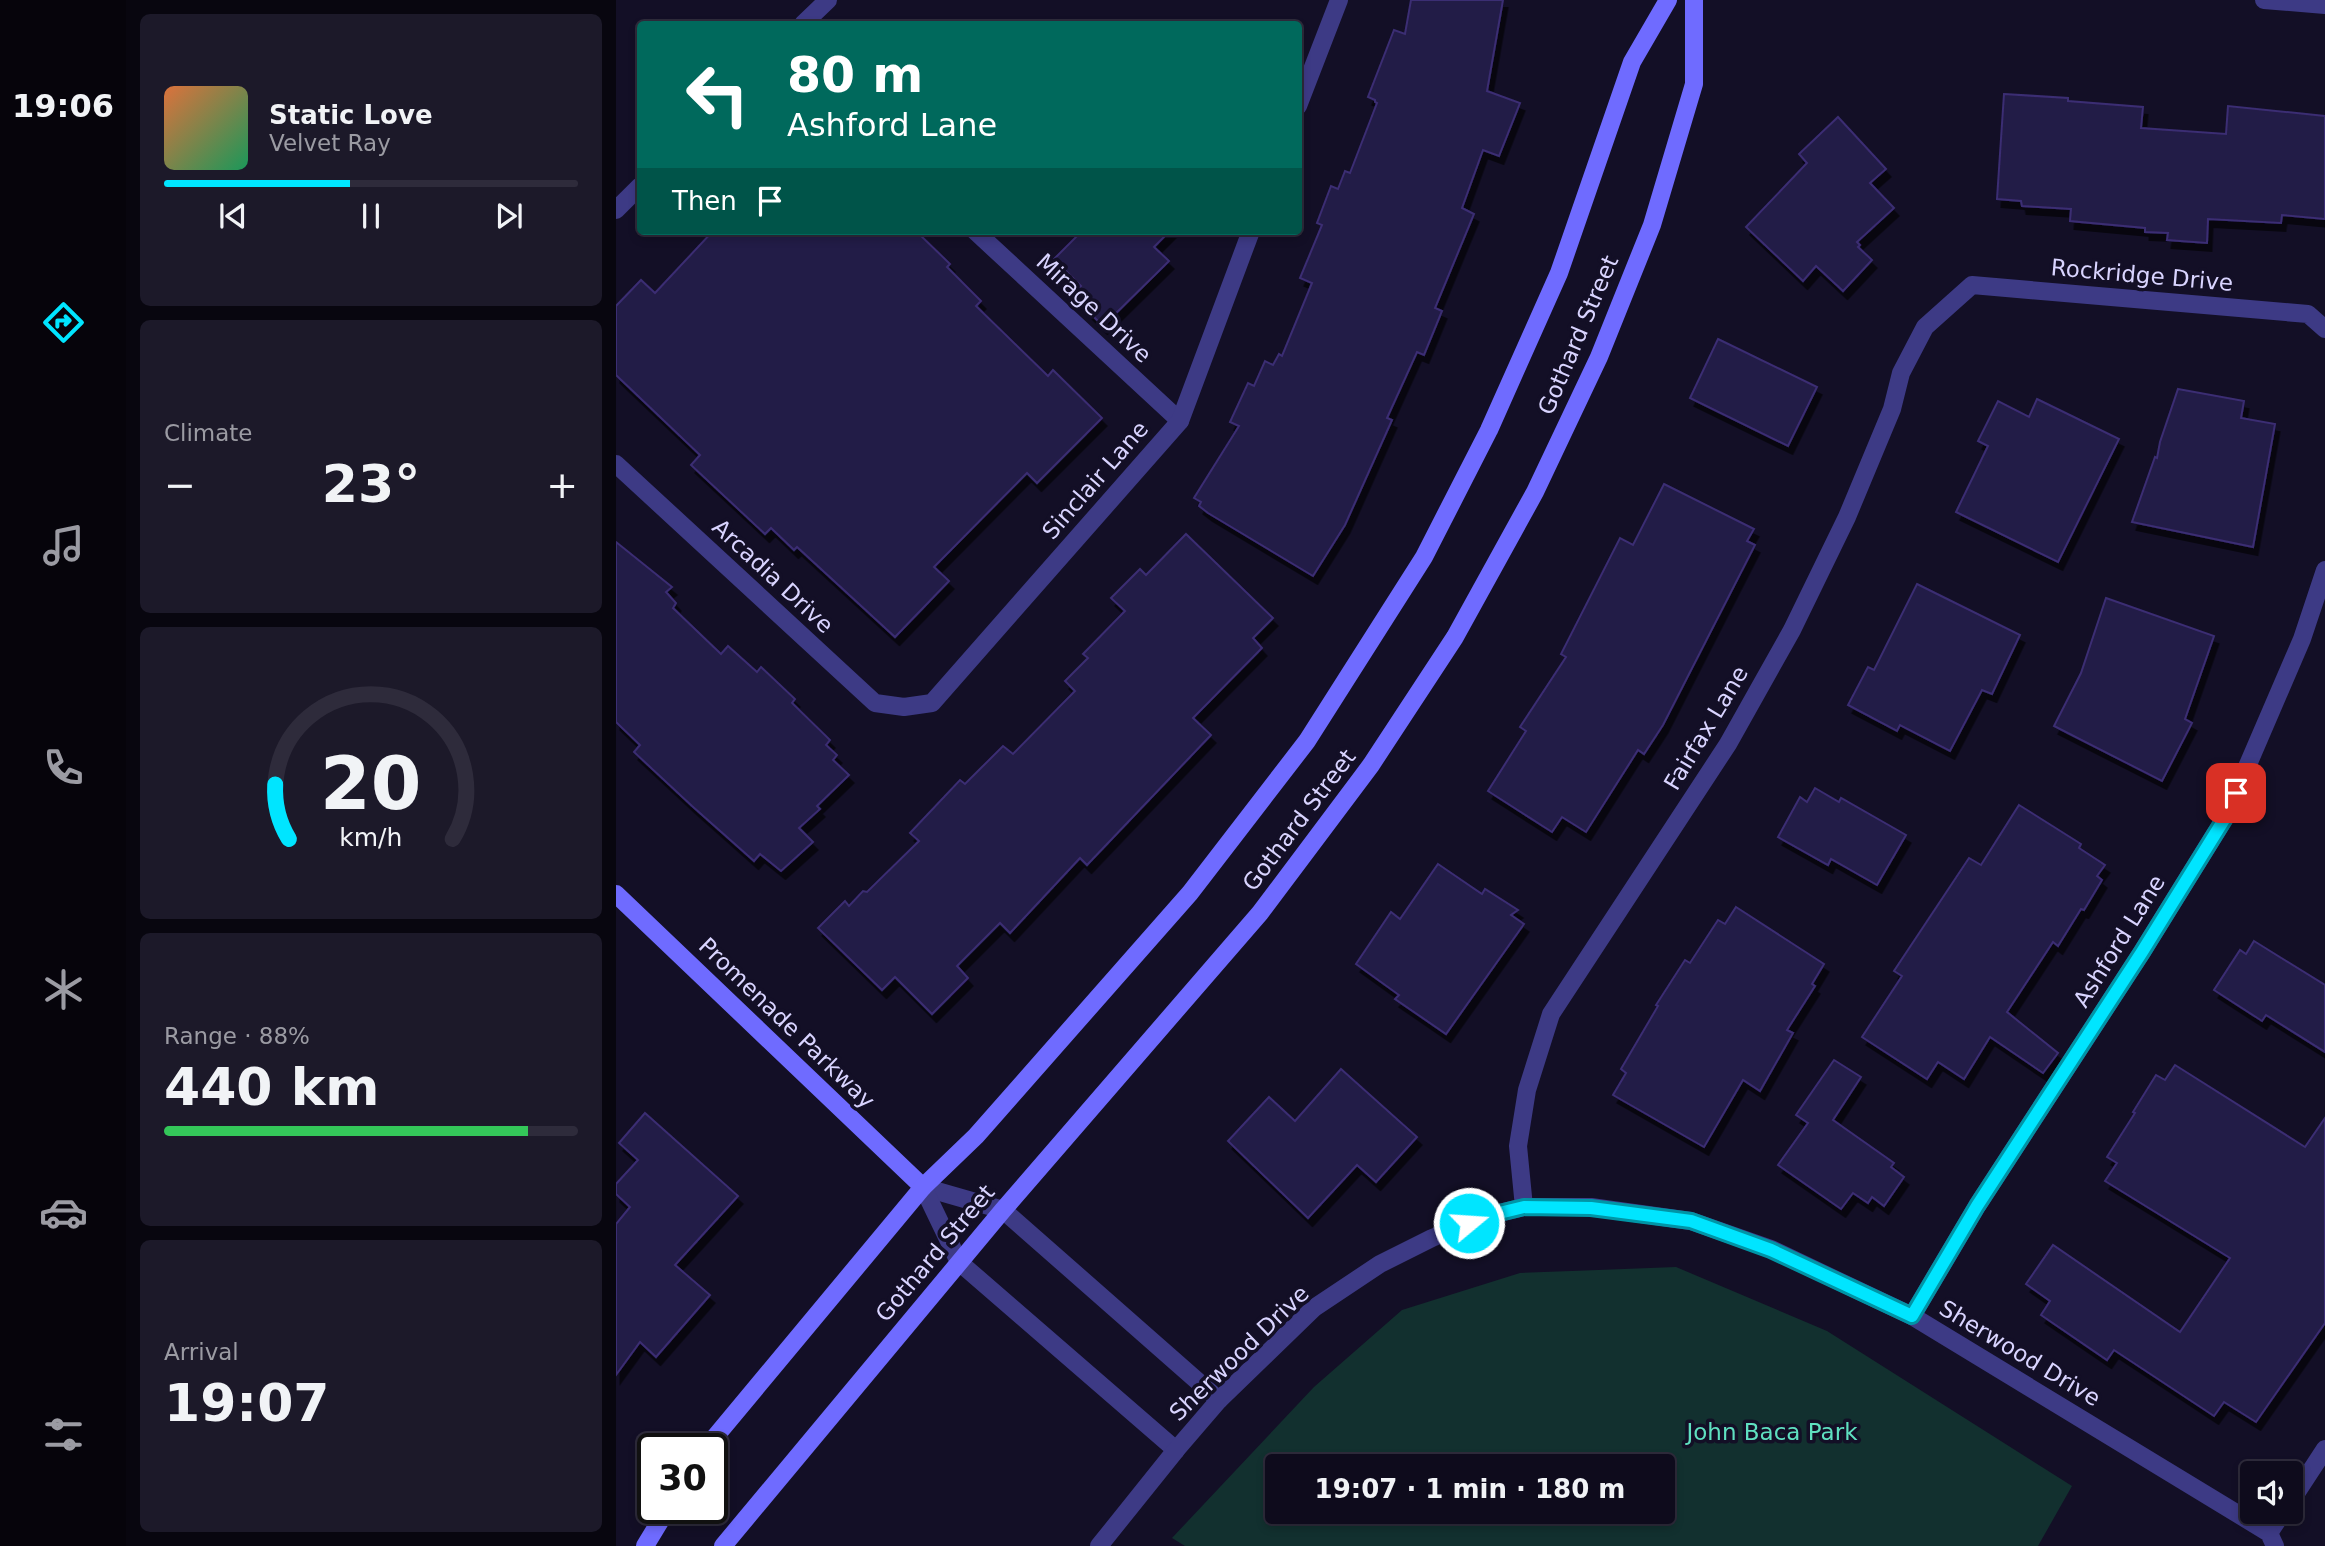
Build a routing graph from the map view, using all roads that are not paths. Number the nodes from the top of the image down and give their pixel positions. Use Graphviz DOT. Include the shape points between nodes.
graph roads {
  1 [pos="828,0"];
  2 [pos="1339,0"];
  3 [pos="1668,0"];
  4 [pos="1694,0"];
  5 [pos="2264,0"];
  6 [pos="2325,5"];
  7 [pos="806,21"];
  8 [pos="1302,96"];
  9 [pos="637,189"];
  10 [pos="616,210"];
  11 [pos="979,235"];
  12 [pos="1250,235"];
  13 [pos="1972,285"];
  14 [pos="2325,329"];
  15 [pos="1180,421"];
  16 [pos="616,464"];
  17 [pos="2325,570"];
  18 [pos="904,707"];
  19 [pos="616,894"];
  20 [pos="923,1188"];
  21 [pos="1524,1207"];
  22 [pos="1003,1210"];
  23 [pos="959,1262"];
  24 [pos="1912,1316"];
  25 [pos="1219,1400"];
  26 [pos="718,1433"];
  27 [pos="2325,1449"];
  28 [pos="1176,1450"];
  29 [pos="2303,1483"];
  30 [pos="658,1524"];
  31 [pos="2272,1540"];
  32 [pos="645,1546"];
  33 [pos="723,1546"];
  34 [pos="1099,1546"];
  1 -- 7 [label="street"];
  2 -- 8 [label="street"];
  3 -- 20 [label="street, Gothard Street" via="1632,62 1559,273 1489,430 1424,557 1307,741 1190,893 976,1136"];
  4 -- 22 [label="street, Gothard Street" via="1694,84 1652,225 1593,369 1535,492 1455,637 1371,765 1260,913"];
  5 -- 6 [label="street"];
  9 -- 10 [label="street"];
  11 -- 15 [label="street, Mirage Drive"];
  12 -- 15 [label="street, Sinclair Lane"];
  13 -- 14 [label="street, Rockridge Drive" via="2308,314"];
  13 -- 21 [label="street, Fairfax Lane" via="1925,327 1901,373 1892,410 1847,517 1792,630 1728,744 1551,1014 1527,1090 1518,1146"];
  15 -- 18 [label="street, Sinclair Lane" via="932,703"];
  16 -- 18 [label="street, Arcadia Drive" via="875,703"];
  17 -- 24 [label="street, Ashford Lane" via="2302,639 2225,818 1977,1206"];
  19 -- 20 [label="street, Promenade Parkway"];
  20 -- 22 [label="street, Promenade Parkway"];
  20 -- 23 [label="street, Promenade Parkway"];
  20 -- 26 [label="street, Gothard Street"];
  21 -- 24 [label="street, Sherwood Drive" via="1591,1208 1691,1221 1771,1250"];
  21 -- 25 [label="street, Sherwood Drive" via="1487,1216 1380,1264 1314,1308"];
  22 -- 23 [label="street, Gothard Street"];
  22 -- 25 [label="street, Promenade Parkway"];
  23 -- 28 [label="street, Promenade Parkway"];
  23 -- 33 [label="street, Gothard Street"];
  24 -- 31 [label="street, Sherwood Drive"];
  25 -- 28 [label="street, Sherwood Drive"];
  27 -- 29 [label="street"];
  28 -- 34 [label="street, Sherwood Drive"];
  30 -- 32 [label="street"];
}
